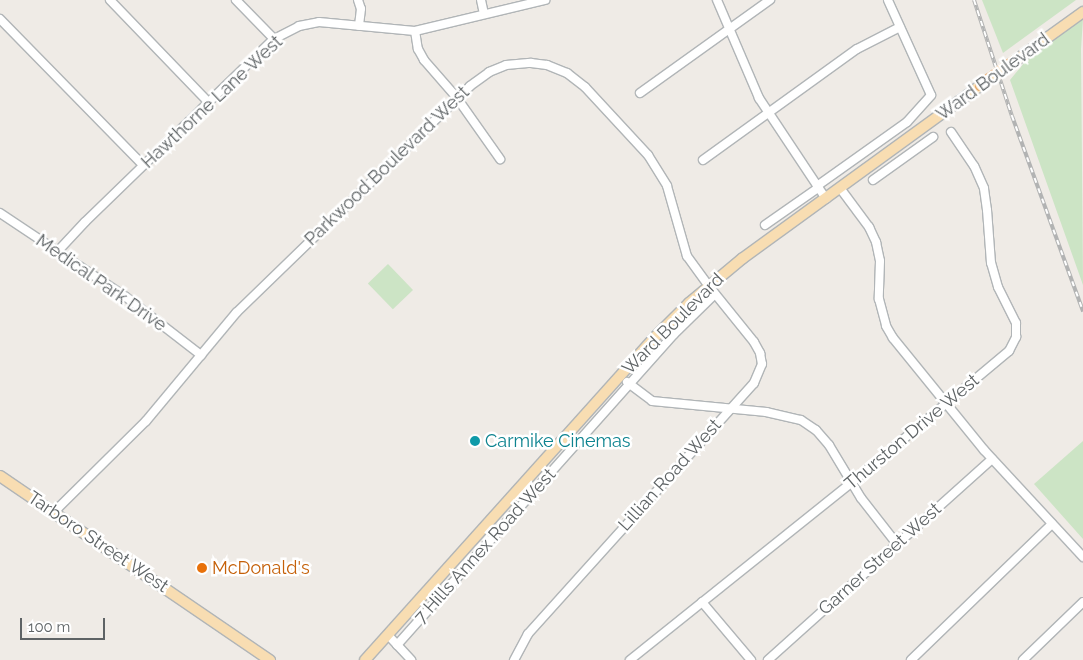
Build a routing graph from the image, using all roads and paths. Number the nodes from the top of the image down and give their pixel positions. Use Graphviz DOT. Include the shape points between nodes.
graph roads {
  1 [pos="110,0"];
  2 [pos="236,0"];
  3 [pos="358,0"];
  4 [pos="481,0"];
  5 [pos="544,0"];
  6 [pos="717,0"];
  7 [pos="770,0"];
  8 [pos="888,0"];
  9 [pos="1083,12"];
  10 [pos="484,14"];
  11 [pos="0,19"];
  12 [pos="359,26"];
  13 [pos="900,28"];
  14 [pos="730,29"];
  15 [pos="415,31"];
  16 [pos="274,39"];
  17 [pos="640,94"];
  18 [pos="458,98"];
  19 [pos="208,102"];
  20 [pos="769,113"];
  21 [pos="951,132"];
  22 [pos="933,137"];
  23 [pos="888,154"];
  24 [pos="500,160"];
  25 [pos="703,160"];
  26 [pos="895,164"];
  27 [pos="143,165"];
  28 [pos="873,180"];
  29 [pos="818,187"];
  30 [pos="840,188"];
  31 [pos="826,199"];
  32 [pos="0,213"];
  33 [pos="765,226"];
  34 [pos="57,252"];
  35 [pos="708,285"];
  36 [pos="715,294"];
  37 [pos="201,355"];
  38 [pos="620,376"];
  39 [pos="629,384"];
  40 [pos="946,404"];
  41 [pos="731,408"];
  42 [pos="992,459"];
  43 [pos="0,476"];
  44 [pos="851,483"];
  45 [pos="54,512"];
  46 [pos="1052,524"];
  47 [pos="896,544"];
  48 [pos="1083,557"];
  49 [pos="702,602"];
  50 [pos="1083,602"];
  51 [pos="388,635"];
  52 [pos="397,645"];
  53 [pos="270,660"];
  54 [pos="365,660"];
  55 [pos="411,660"];
  56 [pos="514,660"];
  57 [pos="630,660"];
  58 [pos="751,660"];
  59 [pos="768,660"];
  60 [pos="911,660"];
  61 [pos="1023,660"];
  1 -- 19 [label="street"];
  2 -- 16 [label="street"];
  3 -- 12 [label="street" via="361,9"];
  4 -- 10 [label="street"];
  5 -- 10 [label="street, Hawthorne Lane West"];
  6 -- 14 [label="street"];
  7 -- 14 [label="street"];
  8 -- 13 [label="street"];
  9 -- 23 [label="main road, Ward Boulevard, bridge"];
  10 -- 15 [label="street, Hawthorne Lane West"];
  11 -- 27 [label="street"];
  12 -- 15 [label="street, Hawthorne Lane West"];
  12 -- 16 [label="street, Hawthorne Lane West" via="319,22 299,26"];
  13 -- 20 [label="street" via="858,49"];
  13 -- 29 [label="street" via="931,96 907,122"];
  14 -- 17 [label="street"];
  14 -- 20 [label="street" via="759,98"];
  15 -- 18 [label="street" via="424,60"];
  16 -- 19 [label="street, Hawthorne Lane West"];
  18 -- 24 [label="street"];
  18 -- 35 [label="street, Parkwood Boulevard West" via="489,72 513,63 546,65 577,80 644,150 661,174 687,256"];
  18 -- 37 [label="street, Parkwood Boulevard West" via="236,313"];
  19 -- 27 [label="street, Hawthorne Lane West"];
  20 -- 25 [label="street"];
  20 -- 29 [label="street"];
  21 -- 40 [label="street, Thurston Drive West" via="974,166 984,188 991,263 1017,330 1005,357"];
  22 -- 26 [label="street"];
  23 -- 26 [label="street"];
  23 -- 30 [label="main road, Ward Boulevard"];
  26 -- 28 [label="street"];
  27 -- 34 [label="street, Hawthorne Lane West"];
  29 -- 31 [label="street"];
  29 -- 33 [label="street"];
  30 -- 31 [label="main road, Ward Boulevard"];
  30 -- 40 [label="street" via="876,242 880,260 879,300 886,326"];
  31 -- 35 [label="main road, Ward Boulevard"];
  32 -- 34 [label="street, Medical Park Drive"];
  34 -- 37 [label="street, Medical Park Drive" via="126,297"];
  35 -- 36 [label="street, Lillian Road West"];
  35 -- 38 [label="main road, Ward Boulevard" via="659,332"];
  36 -- 39 [label="street, 7 Hills Annex Road West"];
  36 -- 41 [label="street, Lillian Road West" via="754,342 762,358 760,374"];
  37 -- 45 [label="street, Parkwood Boulevard West" via="146,421"];
  38 -- 39 [label="street"];
  38 -- 51 [label="main road, Ward Boulevard"];
  39 -- 41 [label="street" via="652,401"];
  39 -- 52 [label="street, 7 Hills Annex Road West"];
  40 -- 42 [label="street"];
  40 -- 44 [label="street, Thurston Drive West"];
  41 -- 44 [label="street" via="783,414 801,420 816,430 829,445"];
  41 -- 56 [label="street, Lillian Road West" via="528,634"];
  42 -- 46 [label="street"];
  42 -- 47 [label="street, Garner Street West"];
  43 -- 45 [label="main road, Tarboro Street West"];
  44 -- 47 [label="street"];
  44 -- 49 [label="street, Thurston Drive West"];
  45 -- 53 [label="main road, Tarboro Street West"];
  46 -- 48 [label="street"];
  46 -- 60 [label="street"];
  47 -- 59 [label="street, Garner Street West"];
  49 -- 57 [label="street, Thurston Drive West"];
  49 -- 58 [label="street"];
  50 -- 61 [label="street"];
  51 -- 52 [label="street"];
  51 -- 54 [label="main road, Ward Boulevard"];
  52 -- 55 [label="street"];
}
